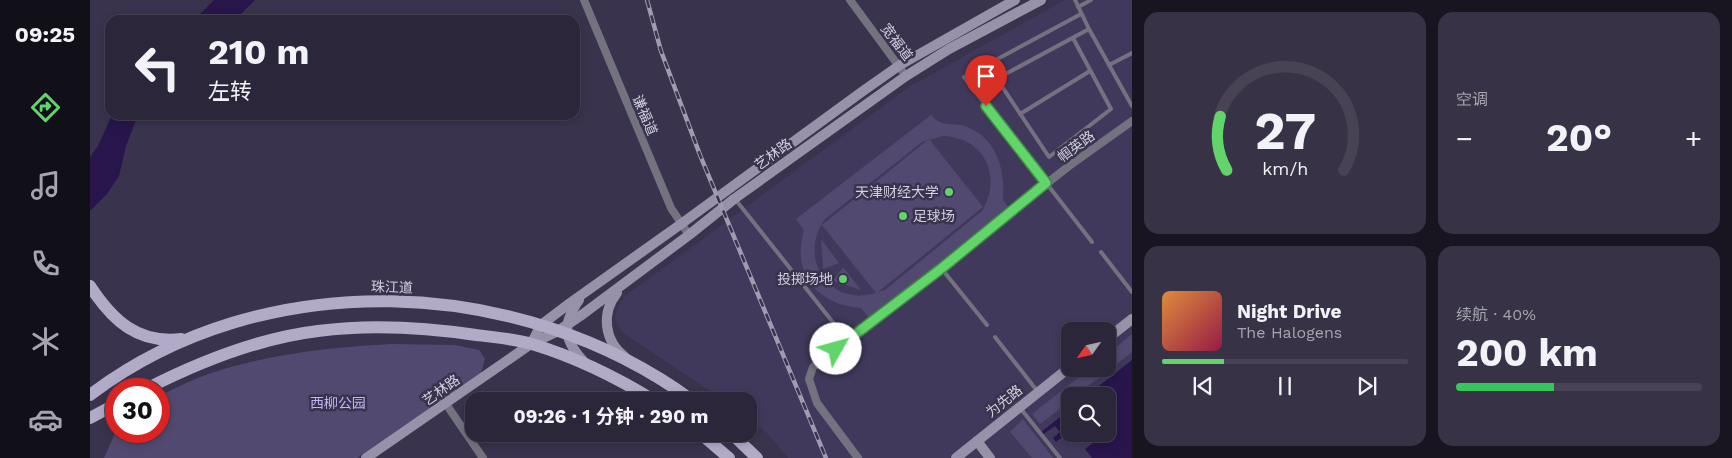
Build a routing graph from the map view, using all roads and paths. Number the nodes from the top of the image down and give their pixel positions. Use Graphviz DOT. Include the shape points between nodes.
graph roads {
  1 [pos="584,0"];
  2 [pos="850,0"];
  3 [pos="1014,0"];
  4 [pos="1041,0"];
  5 [pos="1075,0"];
  6 [pos="1091,0"];
  7 [pos="1078,7"];
  8 [pos="1081,14"];
  9 [pos="1088,29"];
  10 [pos="1073,38"];
  11 [pos="1132,53"];
  12 [pos="1109,65"];
  13 [pos="900,66"];
  14 [pos="1090,71"];
  15 [pos="906,76"];
  16 [pos="997,79"];
  17 [pos="974,91"];
  18 [pos="1132,106"];
  19 [pos="1020,114"];
  20 [pos="1132,121"];
  21 [pos="1046,183"];
  22 [pos="734,199"];
  23 [pos="681,224"];
  24 [pos="689,235"];
  25 [pos="1092,242"];
  26 [pos="1101,252"];
  27 [pos="942,268"];
  28 [pos="627,282"];
  29 [pos="594,285"];
  30 [pos="90,286"];
  31 [pos="1132,292"];
  32 [pos="1132,319"];
  33 [pos="541,325"];
  34 [pos="987,325"];
  35 [pos="564,330"];
  36 [pos="1116,332"];
  37 [pos="995,336"];
  38 [pos="194,337"];
  39 [pos="847,340"];
  40 [pos="531,344"];
  41 [pos="586,363"];
  42 [pos="636,365"];
  43 [pos="1061,374"];
  44 [pos="168,378"];
  45 [pos="640,392"];
  46 [pos="679,392"];
  47 [pos="1038,392"];
  48 [pos="90,395"];
  49 [pos="446,404"];
  50 [pos="1020,407"];
  51 [pos="105,410"];
  52 [pos="90,418"];
  53 [pos="977,441"];
  54 [pos="710,442"];
  55 [pos="740,442"];
  56 [pos="366,458"];
  57 [pos="483,458"];
  58 [pos="729,458"];
  59 [pos="757,458"];
  60 [pos="858,458"];
  61 [pos="956,458"];
  62 [pos="990,458"];
  63 [pos="1060,458"];
  1 -- 23 [label="street, 谦福道" via="671,208"];
  2 -- 13 [label="street, 宽福道"];
  3 -- 13 [label="street, 艺林路"];
  4 -- 15 [label="street, 艺林路"];
  5 -- 7 [label="lane"];
  6 -- 7 [label="lane"];
  7 -- 8 [label="lane"];
  8 -- 9 [label="lane"];
  8 -- 17 [label="lane" via="964,77"];
  9 -- 10 [label="lane"];
  9 -- 12 [label="lane"];
  10 -- 14 [label="lane"];
  10 -- 16 [label="lane"];
  11 -- 12 [label="lane"];
  12 -- 18 [label="lane"];
  13 -- 15 [label="street, 宽福道"];
  13 -- 23 [label="street, 艺林路"];
  14 -- 19 [label="lane"];
  14 -- 19 [label="lane" via="1110,109 1049,157"];
  15 -- 22 [label="street, 艺林路"];
  16 -- 17 [label="lane"];
  16 -- 19 [label="lane"];
  17 -- 21 [label="lane"];
  20 -- 21 [label="street, 帼英路"];
  21 -- 25 [label="lane"];
  21 -- 27 [label="street, 帼英路"];
  22 -- 24 [label="street, 艺林路"];
  22 -- 39 [label="lane"];
  23 -- 24 [label="street, 谦福道"];
  23 -- 29 [label="street, 艺林路"];
  24 -- 28 [label="street, 艺林路"];
  26 -- 31 [label="lane"];
  27 -- 34 [label="lane"];
  27 -- 39 [label="street, 帼英路"];
  28 -- 35 [label="street, 艺林路"];
  28 -- 42 [label="street" via="608,308 607,324 618,352"];
  29 -- 33 [label="street, 艺林路"];
  29 -- 35 [label="street" via="574,307"];
  30 -- 38 [label="main road" via="114,317 143,336 164,340"];
  32 -- 36 [label="street"];
  33 -- 35 [label="main road, 珠江道"];
  33 -- 38 [label="main road, 珠江道" via="458,307 373,301 332,303 264,315"];
  33 -- 40 [label="street, 艺林路"];
  35 -- 40 [label="street, 艺林路"];
  35 -- 41 [label="street" via="571,347"];
  35 -- 42 [label="main road, 珠江道"];
  37 -- 47 [label="lane"];
  38 -- 48 [label="main road, 珠江道" via="162,350"];
  39 -- 60 [label="street, 帼英路" via="813,367 809,379 817,403"];
  40 -- 41 [label="main road"];
  40 -- 44 [label="main road" via="420,328 317,331 231,353"];
  40 -- 49 [label="street, 艺林路"];
  41 -- 45 [label="main road"];
  42 -- 46 [label="main road, 珠江道"];
  43 -- 47 [label="street, 为先路"];
  47 -- 50 [label="street, 为先路"];
  49 -- 56 [label="street, 艺林路"];
  49 -- 57 [label="street"];
  50 -- 53 [label="street, 为先路"];
  50 -- 63 [label="lane"];
  51 -- 52 [label="main road"];
  53 -- 61 [label="street, 为先路"];
  53 -- 62 [label="street"];
  54 -- 58 [label="main road"];
  55 -- 59 [label="main road"];
}
